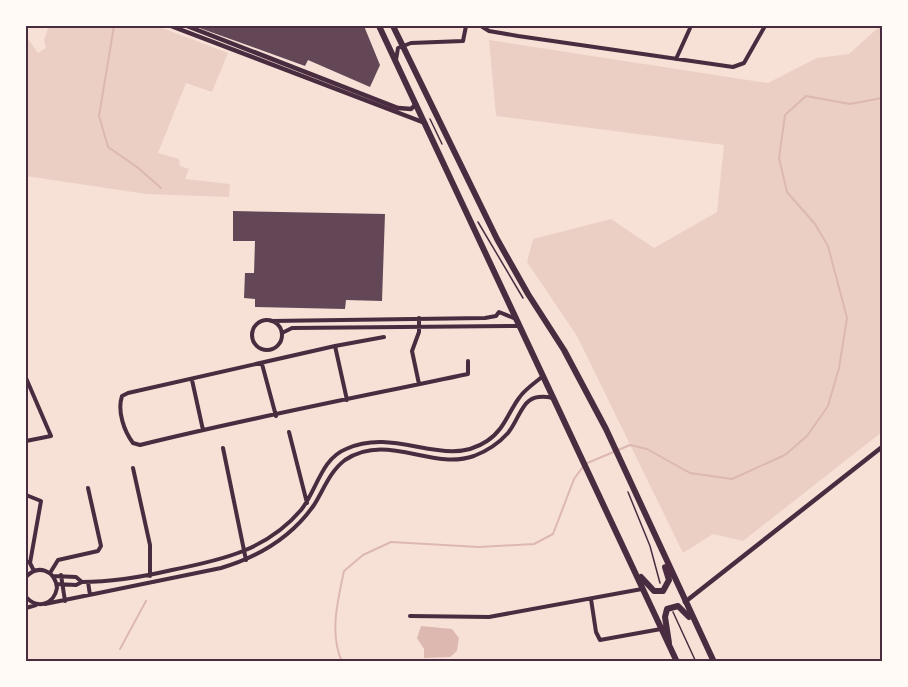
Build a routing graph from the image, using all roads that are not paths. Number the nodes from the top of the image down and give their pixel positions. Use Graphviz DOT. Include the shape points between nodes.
graph roads {
  1 [pos="171,26"];
  2 [pos="187,26"];
  3 [pos="380,26"];
  4 [pos="393,26"];
  5 [pos="466,26"];
  6 [pos="481,26"];
  7 [pos="691,26"];
  8 [pos="765,26"];
  9 [pos="180,27"];
  10 [pos="211,38"];
  11 [pos="402,45"];
  12 [pos="676,59"];
  13 [pos="396,61"];
  14 [pos="365,96"];
  15 [pos="416,104"];
  16 [pos="425,123"];
  17 [pos="419,318"];
  18 [pos="271,321"];
  19 [pos="518,323"];
  20 [pos="419,327"];
  21 [pos="282,333"];
  22 [pos="384,337"];
  23 [pos="335,346"];
  24 [pos="468,361"];
  25 [pos="262,364"];
  26 [pos="543,376"];
  27 [pos="26,378"];
  28 [pos="192,380"];
  29 [pos="419,384"];
  30 [pos="31,390"];
  31 [pos="26,392"];
  32 [pos="554,399"];
  33 [pos="347,400"];
  34 [pos="276,416"];
  35 [pos="203,430"];
  36 [pos="289,432"];
  37 [pos="26,441"];
  38 [pos="361,444"];
  39 [pos="882,447"];
  40 [pos="223,448"];
  41 [pos="346,449"];
  42 [pos="363,453"];
  43 [pos="350,458"];
  44 [pos="330,460"];
  45 [pos="338,467"];
  46 [pos="133,468"];
  47 [pos="323,471"];
  48 [pos="332,475"];
  49 [pos="88,488"];
  50 [pos="26,495"];
  51 [pos="306,502"];
  52 [pos="313,507"];
  53 [pos="244,552"];
  54 [pos="664,557"];
  55 [pos="246,560"];
  56 [pos="28,562"];
  57 [pos="634,569"];
  58 [pos="34,571"];
  59 [pos="52,575"];
  60 [pos="61,575"];
  61 [pos="150,575"];
  62 [pos="26,577"];
  63 [pos="82,582"];
  64 [pos="88,582"];
  65 [pos="151,582"];
  66 [pos="57,584"];
  67 [pos="64,584"];
  68 [pos="643,589"];
  69 [pos="90,595"];
  70 [pos="26,597"];
  71 [pos="591,599"];
  72 [pos="65,601"];
  73 [pos="685,602"];
  74 [pos="43,604"];
  75 [pos="26,608"];
  76 [pos="410,616"];
  77 [pos="662,629"];
  78 [pos="698,629"];
  79 [pos="669,644"];
  80 [pos="677,662"];
  81 [pos="714,662"];
  1 -- 9 [label="street"];
  2 -- 10 [label="street"];
  3 -- 13 [label="highway"];
  4 -- 11 [label="highway"];
  5 -- 11 [label="street" via="463,41"];
  6 -- 12 [label="street" via="518,36"];
  7 -- 12 [label="street"];
  8 -- 12 [label="street" via="744,63 734,67"];
  9 -- 10 [label="street"];
  10 -- 14 [label="street"];
  11 -- 13 [label="street" via="396,52"];
  11 -- 54 [label="highway" via="494,234 606,429"];
  13 -- 15 [label="highway"];
  14 -- 15 [label="street" via="401,109 411,109"];
  14 -- 16 [label="street"];
  15 -- 16 [label="highway"];
  16 -- 19 [label="highway"];
  17 -- 18 [label="street"];
  17 -- 19 [label="street" via="485,318 499,312"];
  17 -- 20 [label="street"];
  18 -- 21 [label="street"];
  18 -- 21 [label="street" via="256,327 256,345 264,350 273,349"];
  19 -- 20 [label="street"];
  19 -- 26 [label="highway"];
  20 -- 21 [label="street" via="292,328"];
  20 -- 29 [label="street" via="412,351"];
  22 -- 23 [label="street"];
  23 -- 25 [label="street"];
  23 -- 33 [label="street"];
  24 -- 29 [label="street" via="469,374"];
  25 -- 28 [label="street"];
  25 -- 34 [label="street"];
  26 -- 32 [label="highway"];
  26 -- 38 [label="street" via="520,397 497,433 473,448 452,453 393,441"];
  27 -- 30 [label="street"];
  28 -- 35 [label="street"];
  28 -- 35 [label="street" via="124,394 120,411 128,436 137,444"];
  29 -- 33 [label="street"];
  30 -- 31 [label="street"];
  30 -- 37 [label="street" via="51,436"];
  32 -- 42 [label="street" via="538,396 526,402 503,438 468,458 444,460 393,449"];
  32 -- 57 [label="highway"];
  33 -- 34 [label="street"];
  34 -- 35 [label="street"];
  36 -- 51 [label="street"];
  38 -- 41 [label="street"];
  38 -- 42 [label="street"];
  39 -- 73 [label="street"];
  40 -- 53 [label="street"];
  41 -- 43 [label="street"];
  41 -- 44 [label="street"];
  42 -- 43 [label="street"];
  43 -- 45 [label="street"];
  44 -- 45 [label="street"];
  44 -- 47 [label="street"];
  45 -- 48 [label="street"];
  46 -- 61 [label="street" via="150,545"];
  47 -- 48 [label="street"];
  47 -- 51 [label="street"];
  48 -- 52 [label="street"];
  49 -- 59 [label="street" via="99,551 57,560"];
  50 -- 56 [label="street" via="40,501"];
  51 -- 52 [label="street"];
  51 -- 53 [label="street" via="279,531"];
  52 -- 55 [label="street" via="284,537"];
  53 -- 55 [label="street"];
  53 -- 61 [label="street"];
  54 -- 57 [label="highway" via="669,580 663,591 651,589"];
  54 -- 73 [label="highway"];
  55 -- 65 [label="street"];
  56 -- 58 [label="street"];
  57 -- 68 [label="highway"];
  58 -- 59 [label="street"];
  58 -- 62 [label="street"];
  59 -- 60 [label="street"];
  59 -- 66 [label="street"];
  60 -- 63 [label="street"];
  60 -- 67 [label="street"];
  61 -- 64 [label="street"];
  61 -- 65 [label="street"];
  63 -- 64 [label="street"];
  63 -- 67 [label="street"];
  64 -- 69 [label="street"];
  65 -- 69 [label="street"];
  66 -- 67 [label="street"];
  66 -- 74 [label="street" via="55,596"];
  67 -- 72 [label="street"];
  68 -- 71 [label="street"];
  68 -- 77 [label="highway"];
  69 -- 72 [label="street"];
  70 -- 74 [label="street"];
  71 -- 76 [label="street" via="489,617"];
  71 -- 77 [label="street" via="600,640"];
  72 -- 74 [label="street"];
  73 -- 78 [label="highway"];
  74 -- 75 [label="street"];
  77 -- 79 [label="highway"];
  78 -- 79 [label="highway" via="681,607 671,607 665,615"];
  78 -- 81 [label="highway"];
  79 -- 80 [label="highway"];
}
